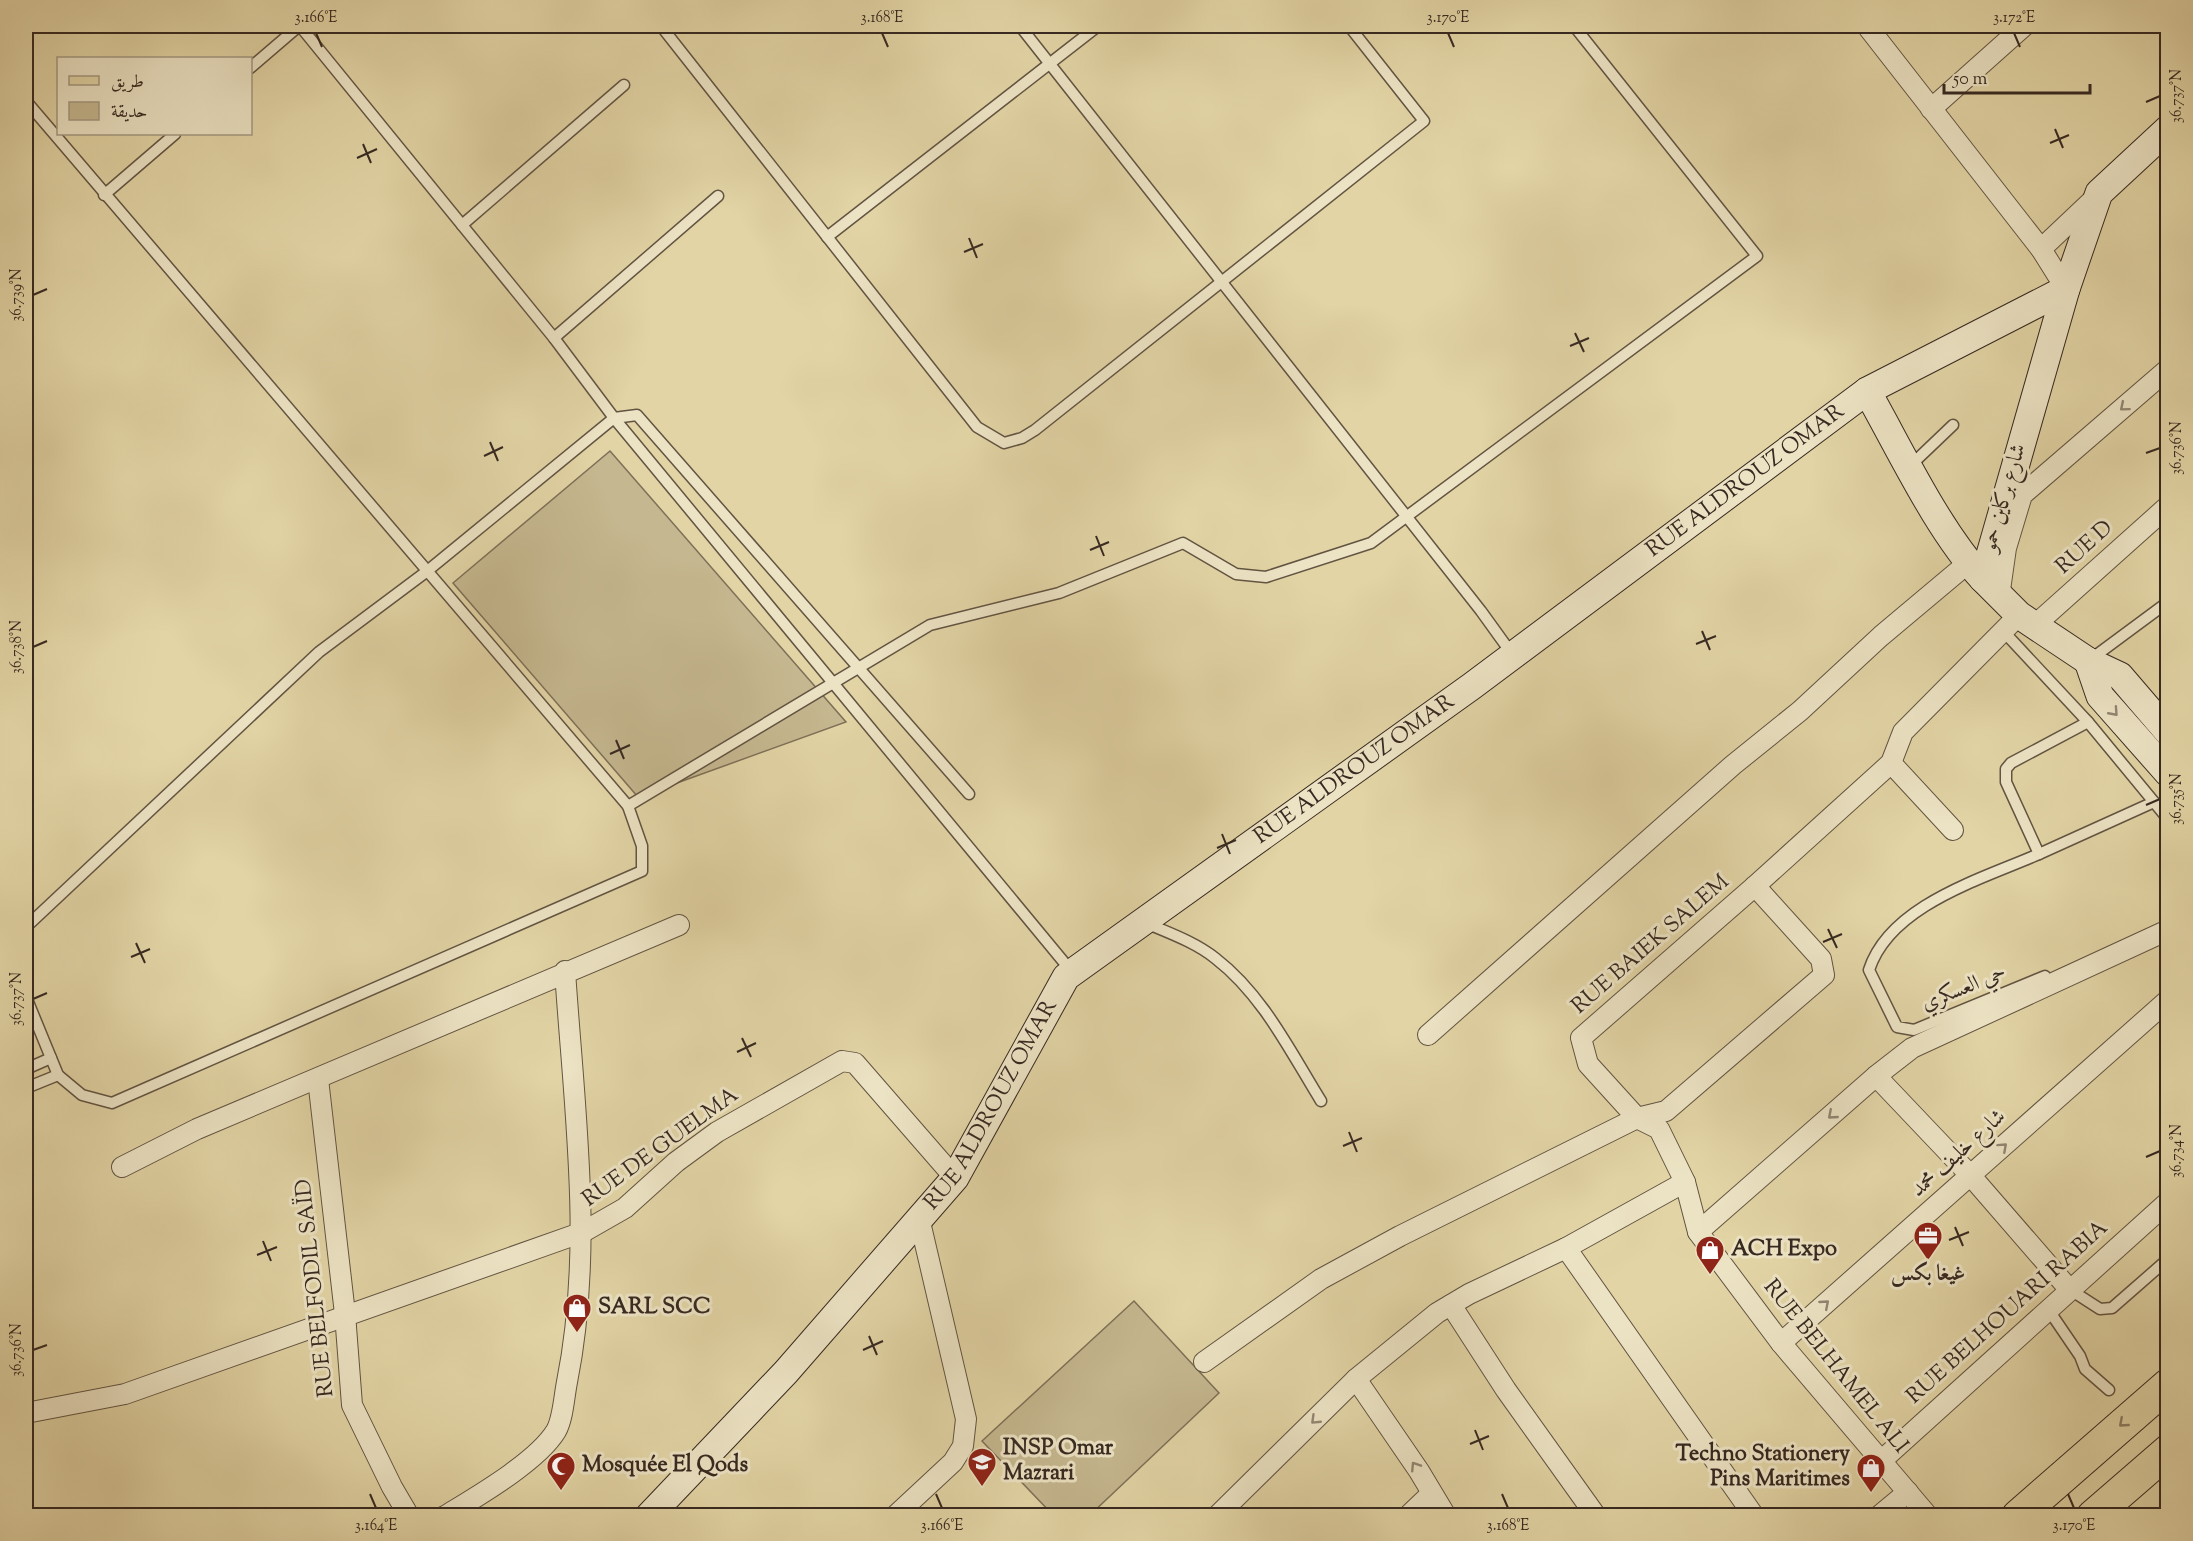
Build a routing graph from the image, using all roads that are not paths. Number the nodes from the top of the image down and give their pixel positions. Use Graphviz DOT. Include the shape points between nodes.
graph roads {
  1 [pos="299,26"];
  2 [pos="1020,26"];
  3 [pos="1098,26"];
  4 [pos="1349,26"];
  5 [pos="1574,26"];
  6 [pos="1867,26"];
  7 [pos="2024,26"];
  8 [pos="667,28"];
  9 [pos="1050,63"];
  10 [pos="252,66"];
  11 [pos="624,85"];
  12 [pos="26,101"];
  13 [pos="1931,110"];
  14 [pos="2168,129"];
  15 [pos="174,135"];
  16 [pos="2100,193"];
  17 [pos="104,195"];
  18 [pos="718,196"];
  19 [pos="462,225"];
  20 [pos="827,237"];
  21 [pos="2041,249"];
  22 [pos="1222,282"];
  23 [pos="2067,289"];
  24 [pos="554,338"];
  25 [pos="2168,369"];
  26 [pos="1867,392"];
  27 [pos="614,418"];
  28 [pos="1953,425"];
  29 [pos="1910,467"];
  30 [pos="2022,495"];
  31 [pos="2168,506"];
  32 [pos="2002,514"];
  33 [pos="1406,516"];
  34 [pos="426,572"];
  35 [pos="1984,579"];
  36 [pos="2168,602"];
  37 [pos="2020,624"];
  38 [pos="1512,655"];
  39 [pos="2088,661"];
  40 [pos="835,684"];
  41 [pos="2088,722"];
  42 [pos="2168,732"];
  43 [pos="1891,763"];
  44 [pos="2168,772"];
  45 [pos="969,794"];
  46 [pos="2154,802"];
  47 [pos="628,806"];
  48 [pos="2168,819"];
  49 [pos="1953,830"];
  50 [pos="2039,854"];
  51 [pos="1755,886"];
  52 [pos="1143,921"];
  53 [pos="679,925"];
  54 [pos="26,927"];
  55 [pos="2168,928"];
  56 [pos="565,971"];
  57 [pos="1072,972"];
  58 [pos="26,998"];
  59 [pos="2168,1000"];
  60 [pos="1428,1035"];
  61 [pos="51,1058"];
  62 [pos="26,1069"];
  63 [pos="58,1075"];
  64 [pos="1876,1076"];
  65 [pos="318,1079"];
  66 [pos="26,1088"];
  67 [pos="1321,1101"];
  68 [pos="1638,1118"];
  69 [pos="122,1167"];
  70 [pos="1971,1176"];
  71 [pos="955,1178"];
  72 [pos="1685,1182"];
  73 [pos="2168,1202"];
  74 [pos="920,1222"];
  75 [pos="583,1232"];
  76 [pos="1698,1232"];
  77 [pos="1566,1248"];
  78 [pos="2168,1259"];
  79 [pos="2069,1289"];
  80 [pos="1450,1305"];
  81 [pos="2048,1309"];
  82 [pos="345,1314"];
  83 [pos="1781,1343"];
  84 [pos="1204,1362"];
  85 [pos="1356,1379"];
  86 [pos="2168,1385"];
  87 [pos="2109,1390"];
  88 [pos="26,1413"];
  89 [pos="2168,1451"];
  90 [pos="1881,1461"];
  91 [pos="1908,1492"];
  92 [pos="1431,1494"];
  93 [pos="2038,1509"];
  94 [pos="409,1515"];
  95 [pos="445,1515"];
  96 [pos="649,1515"];
  97 [pos="895,1515"];
  98 [pos="1217,1515"];
  99 [pos="1408,1515"];
  100 [pos="1446,1515"];
  101 [pos="1596,1515"];
  102 [pos="1754,1515"];
  103 [pos="1879,1515"];
  104 [pos="1928,1515"];
  105 [pos="2092,1515"];
  1 -- 10 [label="lane"];
  1 -- 19 [label="lane"];
  2 -- 9 [label="lane"];
  3 -- 9 [label="lane"];
  4 -- 22 [label="lane" via="1424,121"];
  5 -- 33 [label="lane" via="1757,256"];
  6 -- 13 [label="street"];
  7 -- 13 [label="street"];
  8 -- 20 [label="lane"];
  9 -- 20 [label="lane"];
  9 -- 22 [label="lane"];
  11 -- 19 [label="lane"];
  12 -- 17 [label="lane"];
  13 -- 21 [label="street"];
  14 -- 16 [label="street"];
  15 -- 17 [label="lane"];
  16 -- 21 [label="street"];
  16 -- 23 [label="street, شارع بركاين حمو"];
  17 -- 34 [label="lane"];
  18 -- 24 [label="lane"];
  19 -- 24 [label="lane"];
  20 -- 22 [label="lane" via="977,427 1004,443 1035,430"];
  21 -- 23 [label="street"];
  22 -- 33 [label="lane"];
  23 -- 26 [label="street, RUE ALDROUZ OMAR"];
  23 -- 32 [label="street, شارع بركاين حمو"];
  24 -- 27 [label="lane"];
  25 -- 30 [label="street, one-way"];
  26 -- 29 [label="street"];
  26 -- 38 [label="street, RUE ALDROUZ OMAR"];
  27 -- 34 [label="lane"];
  27 -- 40 [label="lane"];
  27 -- 45 [label="lane" via="637,416"];
  28 -- 29 [label="lane"];
  29 -- 35 [label="street"];
  30 -- 32 [label="street"];
  30 -- 35 [label="street" via="2006,548"];
  31 -- 37 [label="street, RUE D"];
  32 -- 35 [label="street, شارع بركاين حمو"];
  33 -- 38 [label="lane"];
  33 -- 40 [label="lane" via="1371,543 1266,577 1236,574 1183,543 1059,593 930,625"];
  34 -- 47 [label="lane"];
  34 -- 54 [label="lane" via="320,652"];
  35 -- 37 [label="street"];
  35 -- 60 [label="street" via="1881,636"];
  36 -- 39 [label="lane"];
  37 -- 39 [label="street"];
  37 -- 41 [label="lane"];
  37 -- 43 [label="street, RUE BAIEK SALEM" via="1903,732"];
  38 -- 52 [label="street, RUE ALDROUZ OMAR"];
  39 -- 42 [label="street" via="2120,676"];
  39 -- 44 [label="street, one-way" via="2100,696"];
  40 -- 47 [label="lane"];
  40 -- 57 [label="lane"];
  41 -- 46 [label="lane"];
  41 -- 50 [label="lane" via="2011,762 2006,769 2006,783"];
  43 -- 49 [label="street"];
  43 -- 51 [label="street, RUE BAIEK SALEM"];
  46 -- 48 [label="lane"];
  46 -- 50 [label="lane"];
  47 -- 63 [label="lane" via="642,846 642,871 112,1103 82,1095"];
  50 -- 55 [label="lane, حي العسكري" via="1926,904 1906,919 1873,957 1869,970 1897,1027 1914,1030"];
  51 -- 68 [label="street, RUE BAIEK SALEM" via="1581,1038 1588,1064"];
  51 -- 68 [label="street" via="1821,959 1824,975 1666,1111"];
  52 -- 57 [label="street, RUE ALDROUZ OMAR"];
  52 -- 67 [label="lane" via="1215,958 1263,1006"];
  53 -- 56 [label="street"];
  55 -- 64 [label="street" via="1912,1048"];
  56 -- 65 [label="street"];
  56 -- 75 [label="street"];
  57 -- 71 [label="street, RUE ALDROUZ OMAR"];
  58 -- 61 [label="lane"];
  70 -- 59 [label="street, شارع خليف محمد, one-way"];
  61 -- 62 [label="lane"];
  61 -- 63 [label="lane"];
  63 -- 66 [label="lane"];
  64 -- 70 [label="street"];
  64 -- 76 [label="street, one-way"];
  65 -- 69 [label="street" via="197,1129"];
  65 -- 82 [label="street, RUE BELFODIL SAÏD"];
  68 -- 72 [label="street, RUE BELHAMEL ALI" via="1659,1129"];
  68 -- 84 [label="street" via="1321,1279"];
  70 -- 79 [label="street"];
  83 -- 70 [label="street, شارع خليف محمد, one-way"];
  71 -- 74 [label="street, RUE ALDROUZ OMAR"];
  71 -- 75 [label="street, RUE DE GUELMA" via="855,1064 842,1060 717,1131 625,1208"];
  72 -- 76 [label="street, RUE BELHAMEL ALI"];
  72 -- 77 [label="street"];
  73 -- 79 [label="street, RUE BELHOUARI RABIA"];
  74 -- 96 [label="street, RUE ALDROUZ OMAR" via="786,1372"];
  74 -- 97 [label="street" via="966,1419 963,1446 952,1462"];
  75 -- 82 [label="street, RUE DE GUELMA"];
  75 -- 95 [label="street" via="574,1346 557,1429 543,1446 484,1492"];
  76 -- 83 [label="street, RUE BELHAMEL ALI"];
  77 -- 80 [label="street"];
  77 -- 102 [label="street"];
  78 -- 79 [label="lane" via="2112,1308 2100,1309"];
  79 -- 81 [label="street, RUE BELHOUARI RABIA"];
  80 -- 85 [label="street"];
  80 -- 101 [label="street"];
  81 -- 87 [label="lane" via="2085,1369"];
  81 -- 90 [label="street, RUE BELHOUARI RABIA"];
  82 -- 88 [label="street, RUE DE GUELMA" via="125,1394"];
  82 -- 94 [label="street, RUE BELFODIL SAÏD" via="352,1405"];
  83 -- 90 [label="street, RUE BELHAMEL ALI"];
  92 -- 85 [label="street, one-way"];
  85 -- 98 [label="street, one-way"];
  86 -- 93 [label="main road, one-way"];
  89 -- 105 [label="main road"];
  90 -- 91 [label="street, RUE BELHAMEL ALI"];
  91 -- 103 [label="street"];
  91 -- 104 [label="street, RUE BELHAMEL ALI"];
  92 -- 99 [label="street"];
  92 -- 100 [label="street"];
}
